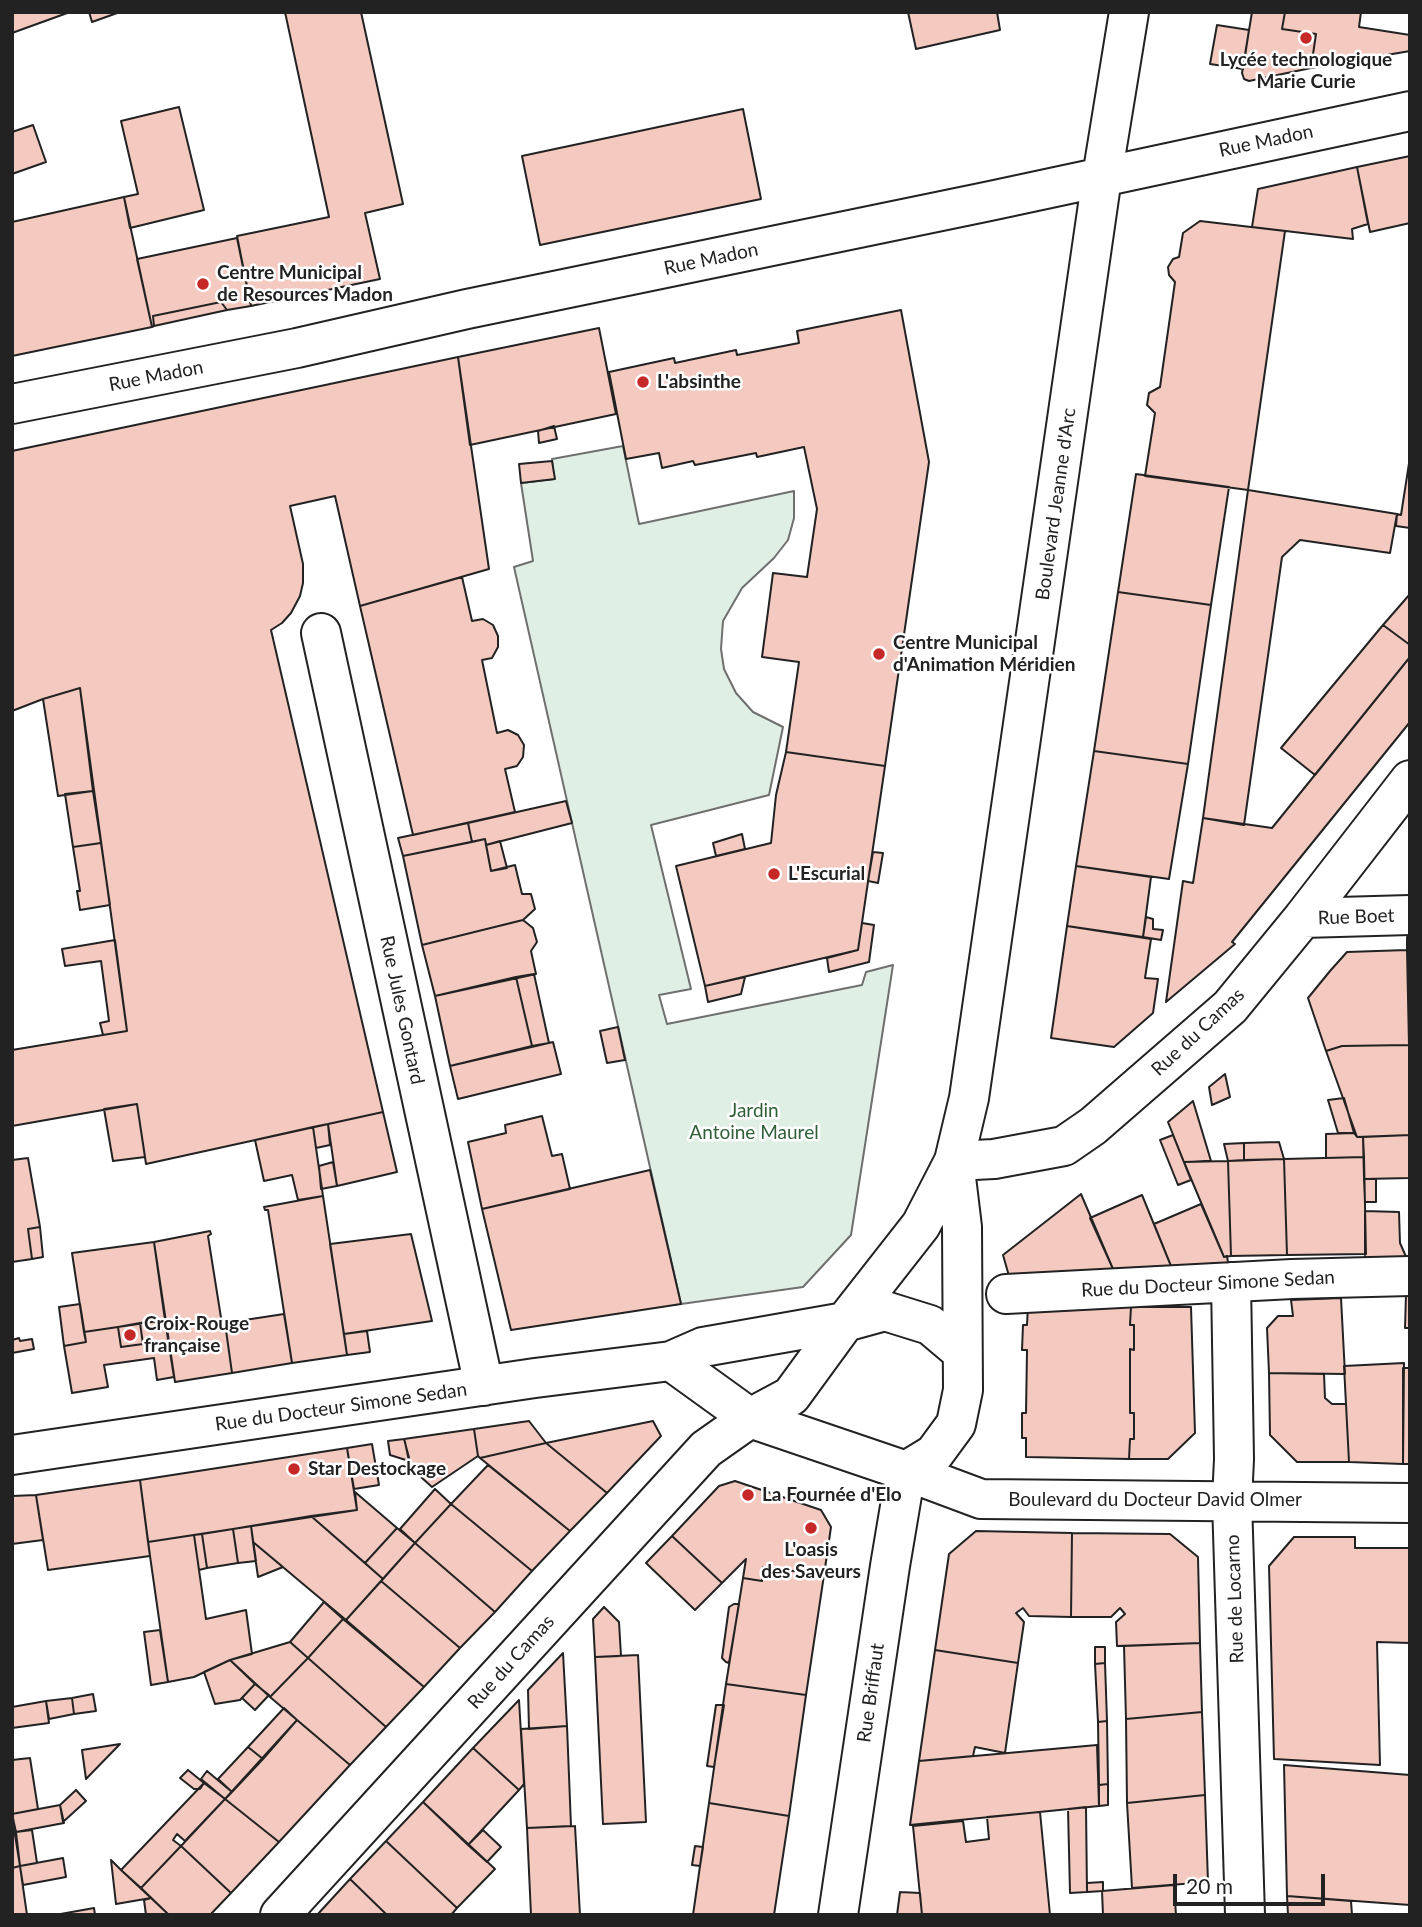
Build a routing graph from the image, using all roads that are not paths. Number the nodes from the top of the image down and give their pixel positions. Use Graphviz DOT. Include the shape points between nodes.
graph roads {
  1 [pos="1129,12"];
  2 [pos="1410,111"];
  3 [pos="1102,177"];
  4 [pos="12,404"];
  5 [pos="321,633"];
  6 [pos="1410,780"];
  7 [pos="1410,915"];
  8 [pos="1303,918"];
  9 [pos="954,1161"];
  10 [pos="1410,1276"];
  11 [pos="1231,1282"];
  12 [pos="1006,1294"];
  13 [pos="845,1322"];
  14 [pos="962,1352"];
  15 [pos="671,1360"];
  16 [pos="484,1386"];
  17 [pos="750,1418"];
  18 [pos="12,1455"];
  19 [pos="906,1471"];
  20 [pos="1232,1500"];
  21 [pos="1410,1503"];
  22 [pos="280,1915"];
  23 [pos="838,1915"];
  24 [pos="1245,1915"];
  1 -- 3 [label="street, Boulevard Jeanne d'Arc"];
  2 -- 3 [label="street, Rue Madon"];
  3 -- 4 [label="street, Rue Madon"];
  3 -- 9 [label="street, Boulevard Jeanne d'Arc" via="969,1098"];
  5 -- 16 [label="street, Rue Jules Gontard"];
  6 -- 8 [label="street, Rue du Camas"];
  7 -- 8 [label="street, Rue Boet"];
  8 -- 9 [label="street, Rue du Camas" via="1230,1007 1093,1126 1064,1146"];
  9 -- 13 [label="street, Boulevard Jeanne d'Arc" via="921,1225"];
  9 -- 14 [label="street, Boulevard Jeanne d'Arc" via="962,1227"];
  10 -- 11 [label="street, Rue du Docteur Simone Sedan"];
  11 -- 12 [label="street, Rue du Docteur Simone Sedan"];
  11 -- 20 [label="street, Rue de Locarno"];
  13 -- 14 [label="street, Rue du Docteur Simone Sedan" via="885,1311 930,1325"];
  13 -- 15 [label="street, Rue du Docteur Simone Sedan" via="703,1347"];
  13 -- 17 [label="street, Rue du Camas" via="791,1396"];
  14 -- 19 [label="street, Boulevard Jeanne d'Arc" via="963,1390 956,1424 934,1454"];
  15 -- 16 [label="street, Rue du Docteur Simone Sedan"];
  15 -- 17 [label="street"];
  16 -- 18 [label="street, Rue du Docteur Simone Sedan"];
  17 -- 19 [label="street, Boulevard du Docteur David Olmer"];
  17 -- 22 [label="street, Rue du Camas" via="706,1449"];
  19 -- 20 [label="street, Boulevard du Docteur David Olmer" via="981,1499"];
  19 -- 23 [label="street, Rue Briffaut"];
  20 -- 21 [label="street, Boulevard du Docteur David Olmer"];
  20 -- 24 [label="street, Rue de Locarno"];
}
